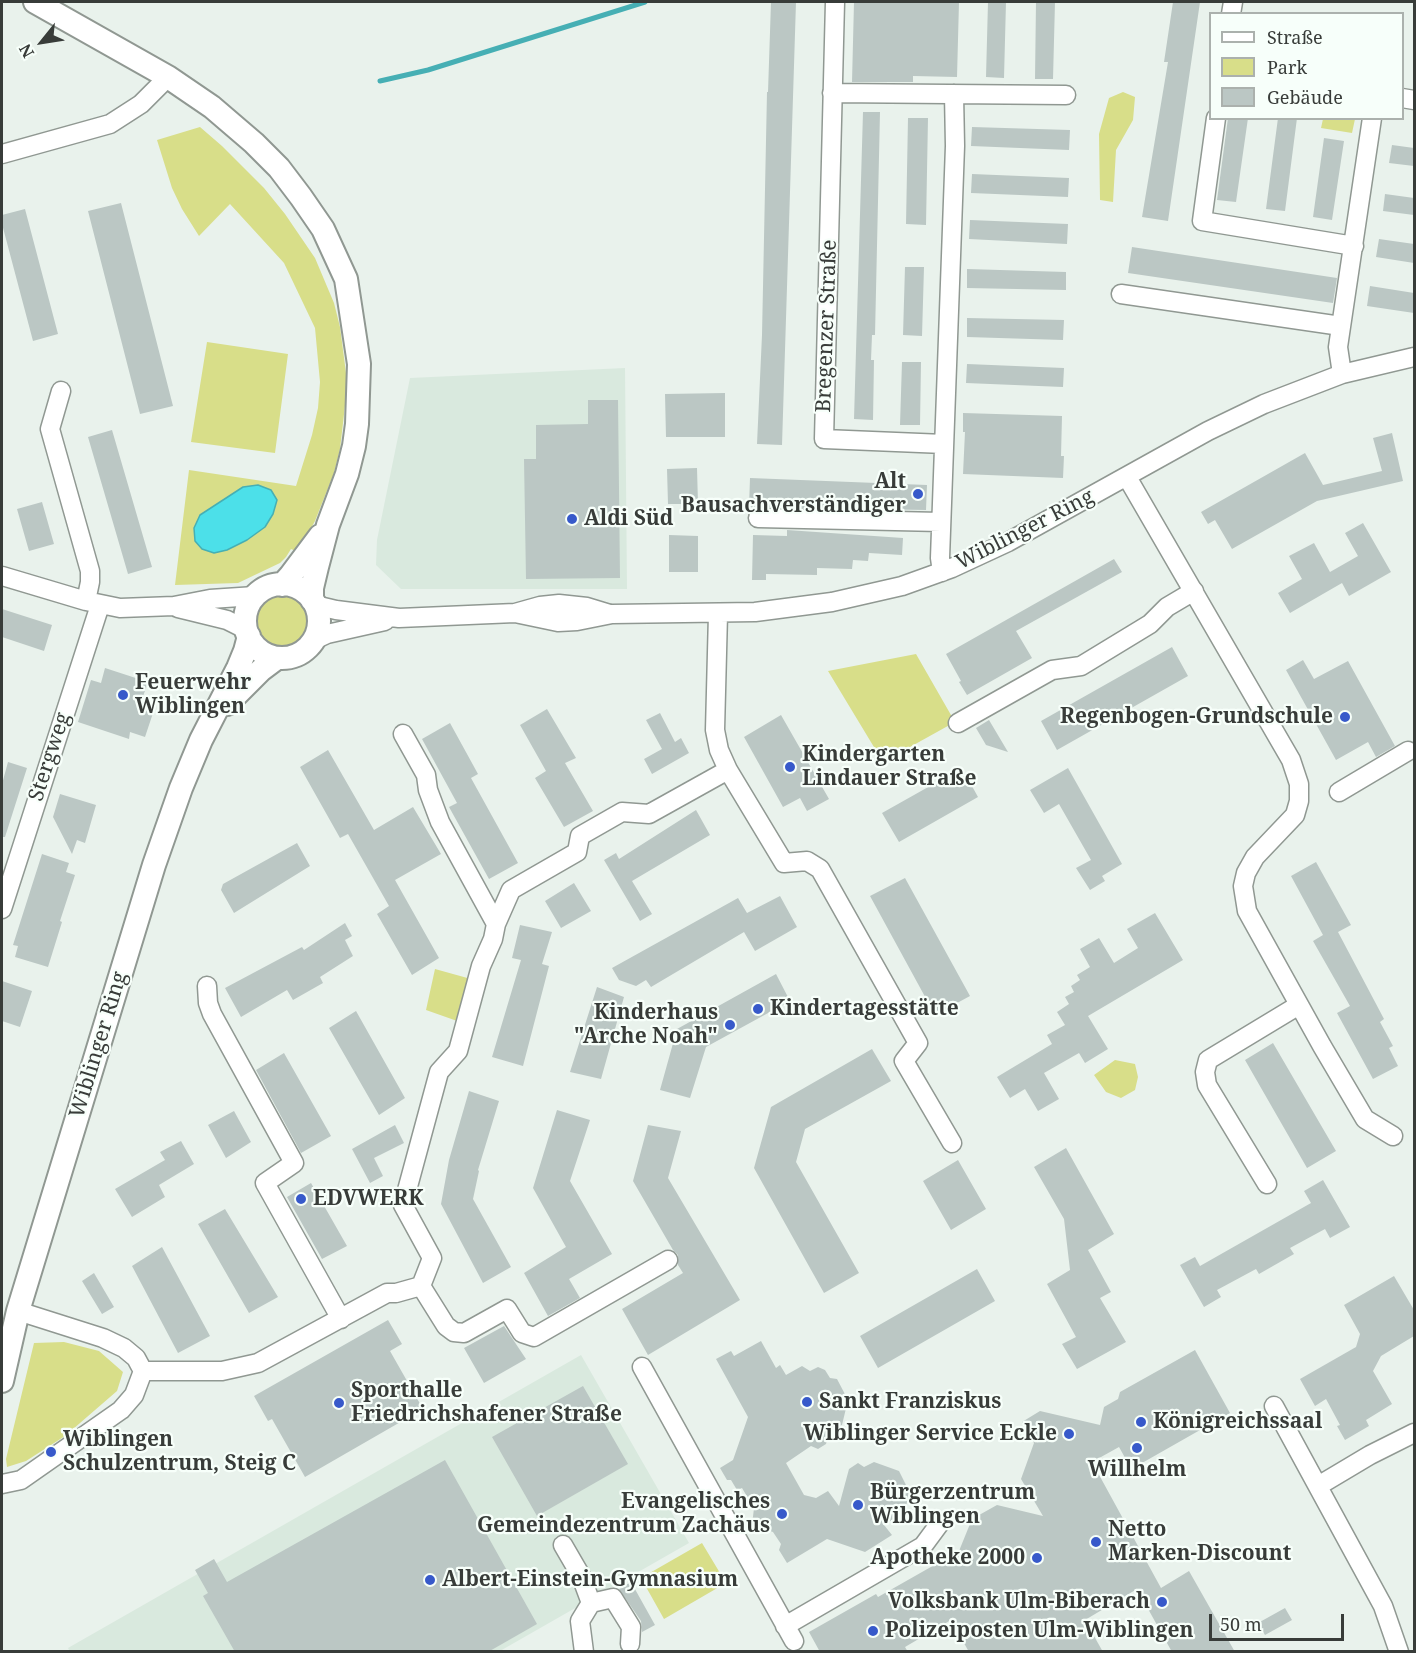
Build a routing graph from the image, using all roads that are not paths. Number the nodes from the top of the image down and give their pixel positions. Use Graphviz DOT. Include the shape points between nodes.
graph roads {
  1 [pos="35,2"];
  2 [pos="835,2"];
  3 [pos="168,77"];
  4 [pos="832,93"];
  5 [pos="954,94"];
  6 [pos="1066,95"];
  7 [pos="1216,120"];
  8 [pos="1372,120"];
  9 [pos="2,154"];
  10 [pos="1353,246"];
  11 [pos="1121,294"];
  12 [pos="1341,326"];
  13 [pos="1414,357"];
  14 [pos="1342,374"];
  15 [pos="61,391"];
  16 [pos="944,444"];
  17 [pos="1127,477"];
  18 [pos="758,518"];
  19 [pos="941,522"];
  20 [pos="328,525"];
  21 [pos="942,572"];
  22 [pos="2,576"];
  23 [pos="282,585"];
  24 [pos="1194,591"];
  25 [pos="255,596"];
  26 [pos="314,602"];
  27 [pos="93,603"];
  28 [pos="174,606"];
  29 [pos="718,614"];
  30 [pos="399,618"];
  31 [pos="248,633"];
  32 [pos="314,640"];
  33 [pos="277,658"];
  34 [pos="215,715"];
  35 [pos="958,723"];
  36 [pos="403,734"];
  37 [pos="1408,751"];
  38 [pos="728,770"];
  39 [pos="1340,792"];
  40 [pos="2,909"];
  41 [pos="496,924"];
  42 [pos="207,986"];
  43 [pos="1299,1005"];
  44 [pos="1393,1136"];
  45 [pos="952,1143"];
  46 [pos="1267,1184"];
  47 [pos="668,1260"];
  48 [pos="421,1286"];
  49 [pos="18,1311"];
  50 [pos="340,1319"];
  51 [pos="642,1367"];
  52 [pos="142,1371"];
  53 [pos="2,1381"];
  54 [pos="1274,1406"];
  55 [pos="1414,1432"];
  56 [pos="2,1484"];
  57 [pos="1318,1486"];
  58 [pos="940,1523"];
  59 [pos="563,1545"];
  60 [pos="591,1603"];
  61 [pos="630,1644"];
  62 [pos="1414,1649"];
  63 [pos="584,1652"];
  64 [pos="1399,1652"];
  65 [pos="1407,1652"];
  1 -- 3 [label="main road"];
  2 -- 4 [label="street, Bregenzer Straße"];
  3 -- 9 [label="street" via="141,104 110,124"];
  3 -- 20 [label="main road" via="212,107 279,168 323,229 346,279 359,364 357,424 346,474"];
  4 -- 5 [label="street"];
  4 -- 16 [label="street, Bregenzer Straße" via="824,439"];
  5 -- 6 [label="street"];
  5 -- 16 [label="street"];
  7 -- 10 [label="street" via="1202,221"];
  8 -- 10 [label="street"];
  10 -- 12 [label="street"];
  11 -- 12 [label="street"];
  12 -- 14 [label="street" via="1338,357"];
  13 -- 14 [label="street, Wiblinger Ring"];
  14 -- 17 [label="street, Wiblinger Ring" via="1234,417"];
  15 -- 27 [label="street, Stergweg" via="50,429 88,565"];
  16 -- 19 [label="street"];
  17 -- 21 [label="street, Wiblinger Ring" via="1008,542"];
  17 -- 24 [label="street"];
  18 -- 19 [label="street"];
  19 -- 21 [label="street"];
  20 -- 23 [label="main road"];
  20 -- 26 [label="main road" via="313,582"];
  21 -- 29 [label="street, Wiblinger Ring" via="840,601"];
  22 -- 27 [label="street"];
  23 -- 25 [label="main road"];
  23 -- 26 [label="main road" via="299,588"];
  24 -- 35 [label="street" via="1167,607 1150,624 1081,666 1052,670"];
  24 -- 43 [label="street" via="1291,760 1299,784 1295,815 1255,857 1243,886 1247,911"];
  25 -- 28 [label="street"];
  25 -- 31 [label="main road" via="247,611"];
  26 -- 30 [label="street, Wiblinger Ring" via="336,610"];
  26 -- 32 [label="main road" via="319,622"];
  27 -- 28 [label="street" via="133,609"];
  27 -- 40 [label="street, Stergweg"];
  28 -- 31 [label="street" via="227,620"];
  29 -- 30 [label="street, Wiblinger Ring" via="612,615 559,604 515,613"];
  29 -- 38 [label="street" via="715,730"];
  30 -- 32 [label="street, Wiblinger Ring"];
  31 -- 33 [label="main road" via="260,650"];
  31 -- 34 [label="main road, Wiblinger Ring" via="245,651"];
  32 -- 33 [label="main road" via="296,656"];
  33 -- 34 [label="main road, Wiblinger Ring"];
  34 -- 49 [label="main road, Wiblinger Ring" via="181,788 154,865"];
  36 -- 41 [label="street" via="425,772 440,822"];
  37 -- 39 [label="street"];
  38 -- 41 [label="street" via="649,814 622,812 580,836 577,852 510,890"];
  38 -- 45 [label="street" via="784,863 807,861 820,869 918,1043 904,1061"];
  41 -- 48 [label="street" via="458,1051 439,1072 403,1205 432,1258"];
  42 -- 50 [label="street" via="212,1014 294,1163 265,1183"];
  43 -- 44 [label="street" via="1365,1119"];
  43 -- 46 [label="street" via="1208,1060 1205,1072 1207,1085"];
  47 -- 48 [label="street" via="534,1337 522,1334 507,1309 464,1333 454,1332 446,1326"];
  48 -- 50 [label="street" via="387,1293"];
  49 -- 52 [label="street" via="124,1348 136,1358"];
  49 -- 53 [label="main road, Wiblinger Ring"];
  50 -- 52 [label="street" via="258,1363 222,1371"];
  51 -- 58 [label="street" via="790,1633 923,1546"];
  52 -- 56 [label="street" via="134,1395 121,1410 21,1480"];
  54 -- 57 [label="street"];
  55 -- 57 [label="street"];
  57 -- 64 [label="street" via="1383,1606"];
  59 -- 60 [label="street"];
  60 -- 61 [label="street" via="613,1599 631,1627"];
  60 -- 63 [label="street" via="579,1621"];
  62 -- 65 [label="street"];
}
